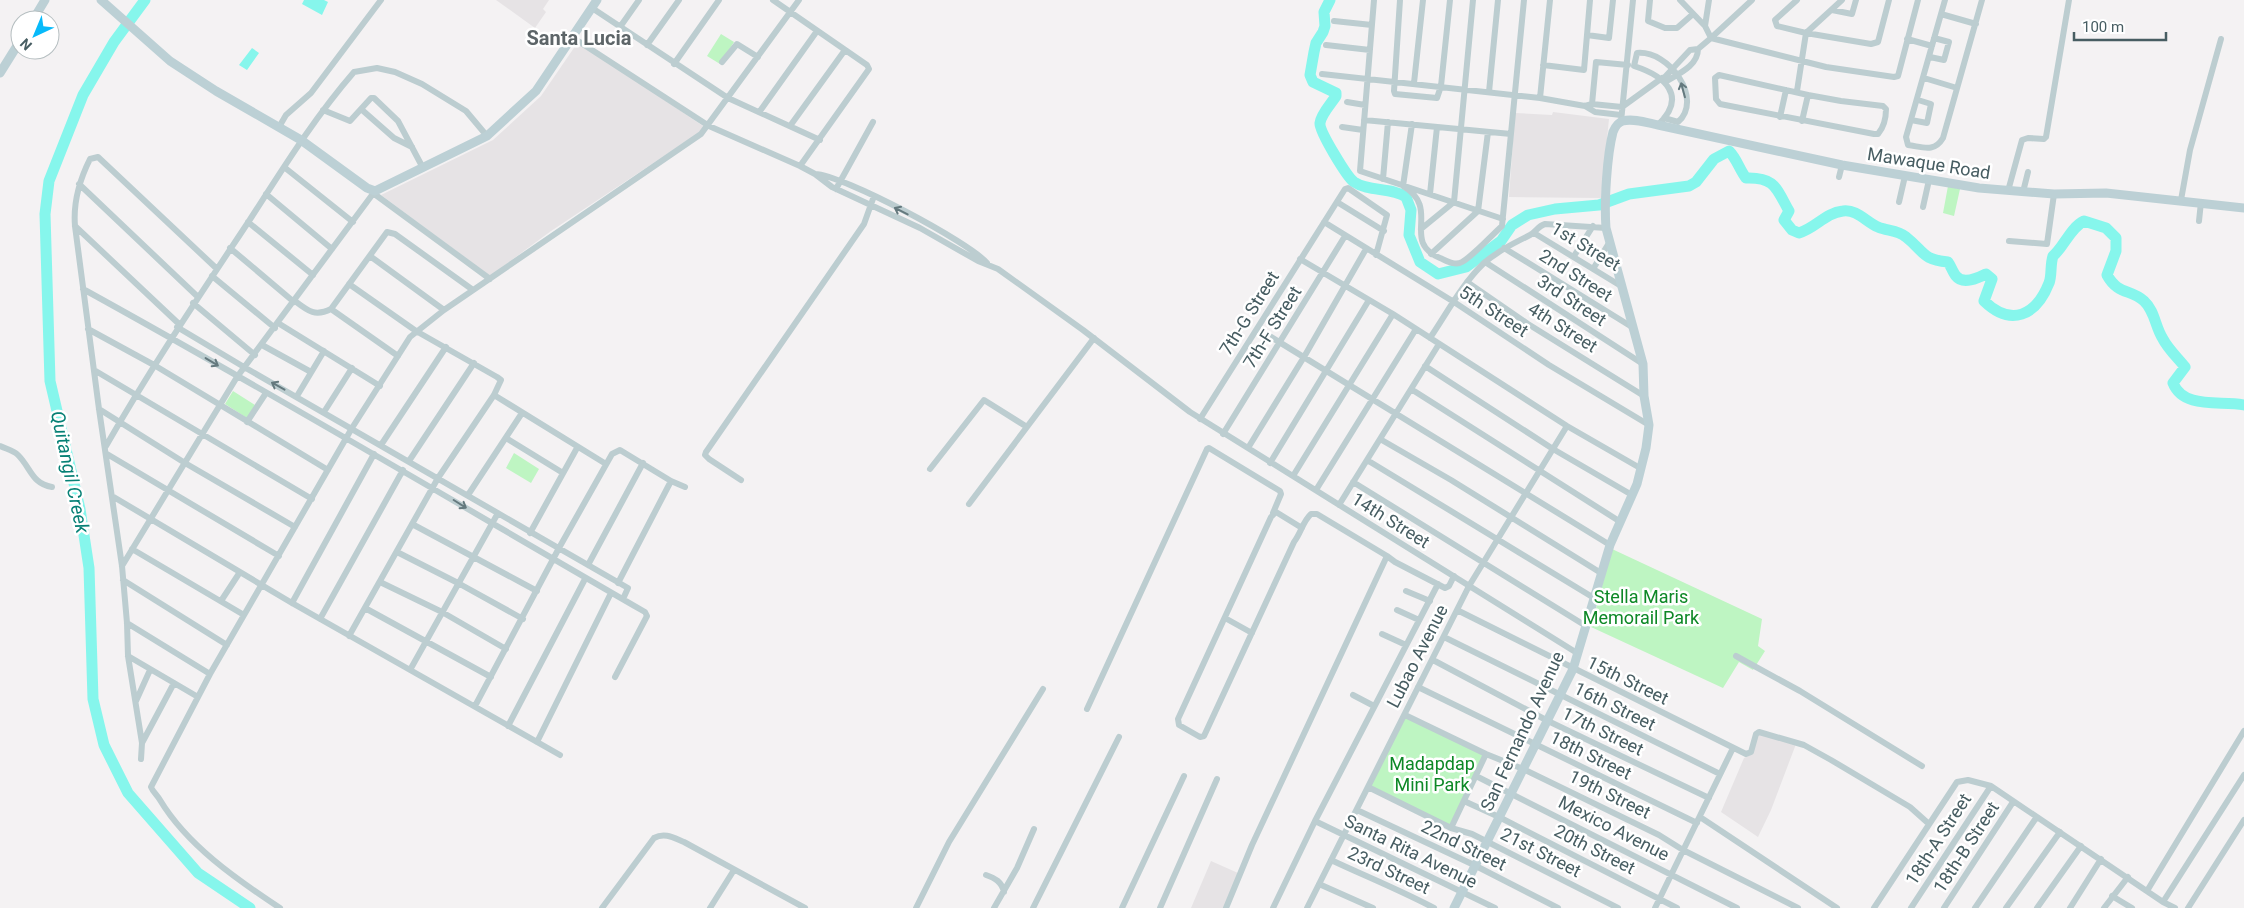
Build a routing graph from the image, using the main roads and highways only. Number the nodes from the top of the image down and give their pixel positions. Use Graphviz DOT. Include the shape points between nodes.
graph roads {
  1 [pos="101,0"];
  2 [pos="595,4"];
  3 [pos="10,57"];
  4 [pos="0,73"];
  5 [pos="1619,121"];
  6 [pos="2244,208"];
  7 [pos="1454,908"];
  1 -- 2 [label="main road" via="178,66 301,140 374,192 487,136 536,91"];
  3 -- 4 [label="main road"];
  5 -- 6 [label="main road, Mawaque Road" via="1661,122 1842,165 2008,191 2106,193"];
  5 -- 7 [label="main road, San Fernando Avenue" via="1611,146 1604,207 1609,243 1643,364 1649,425 1637,484 1610,544 1573,669"];
}
